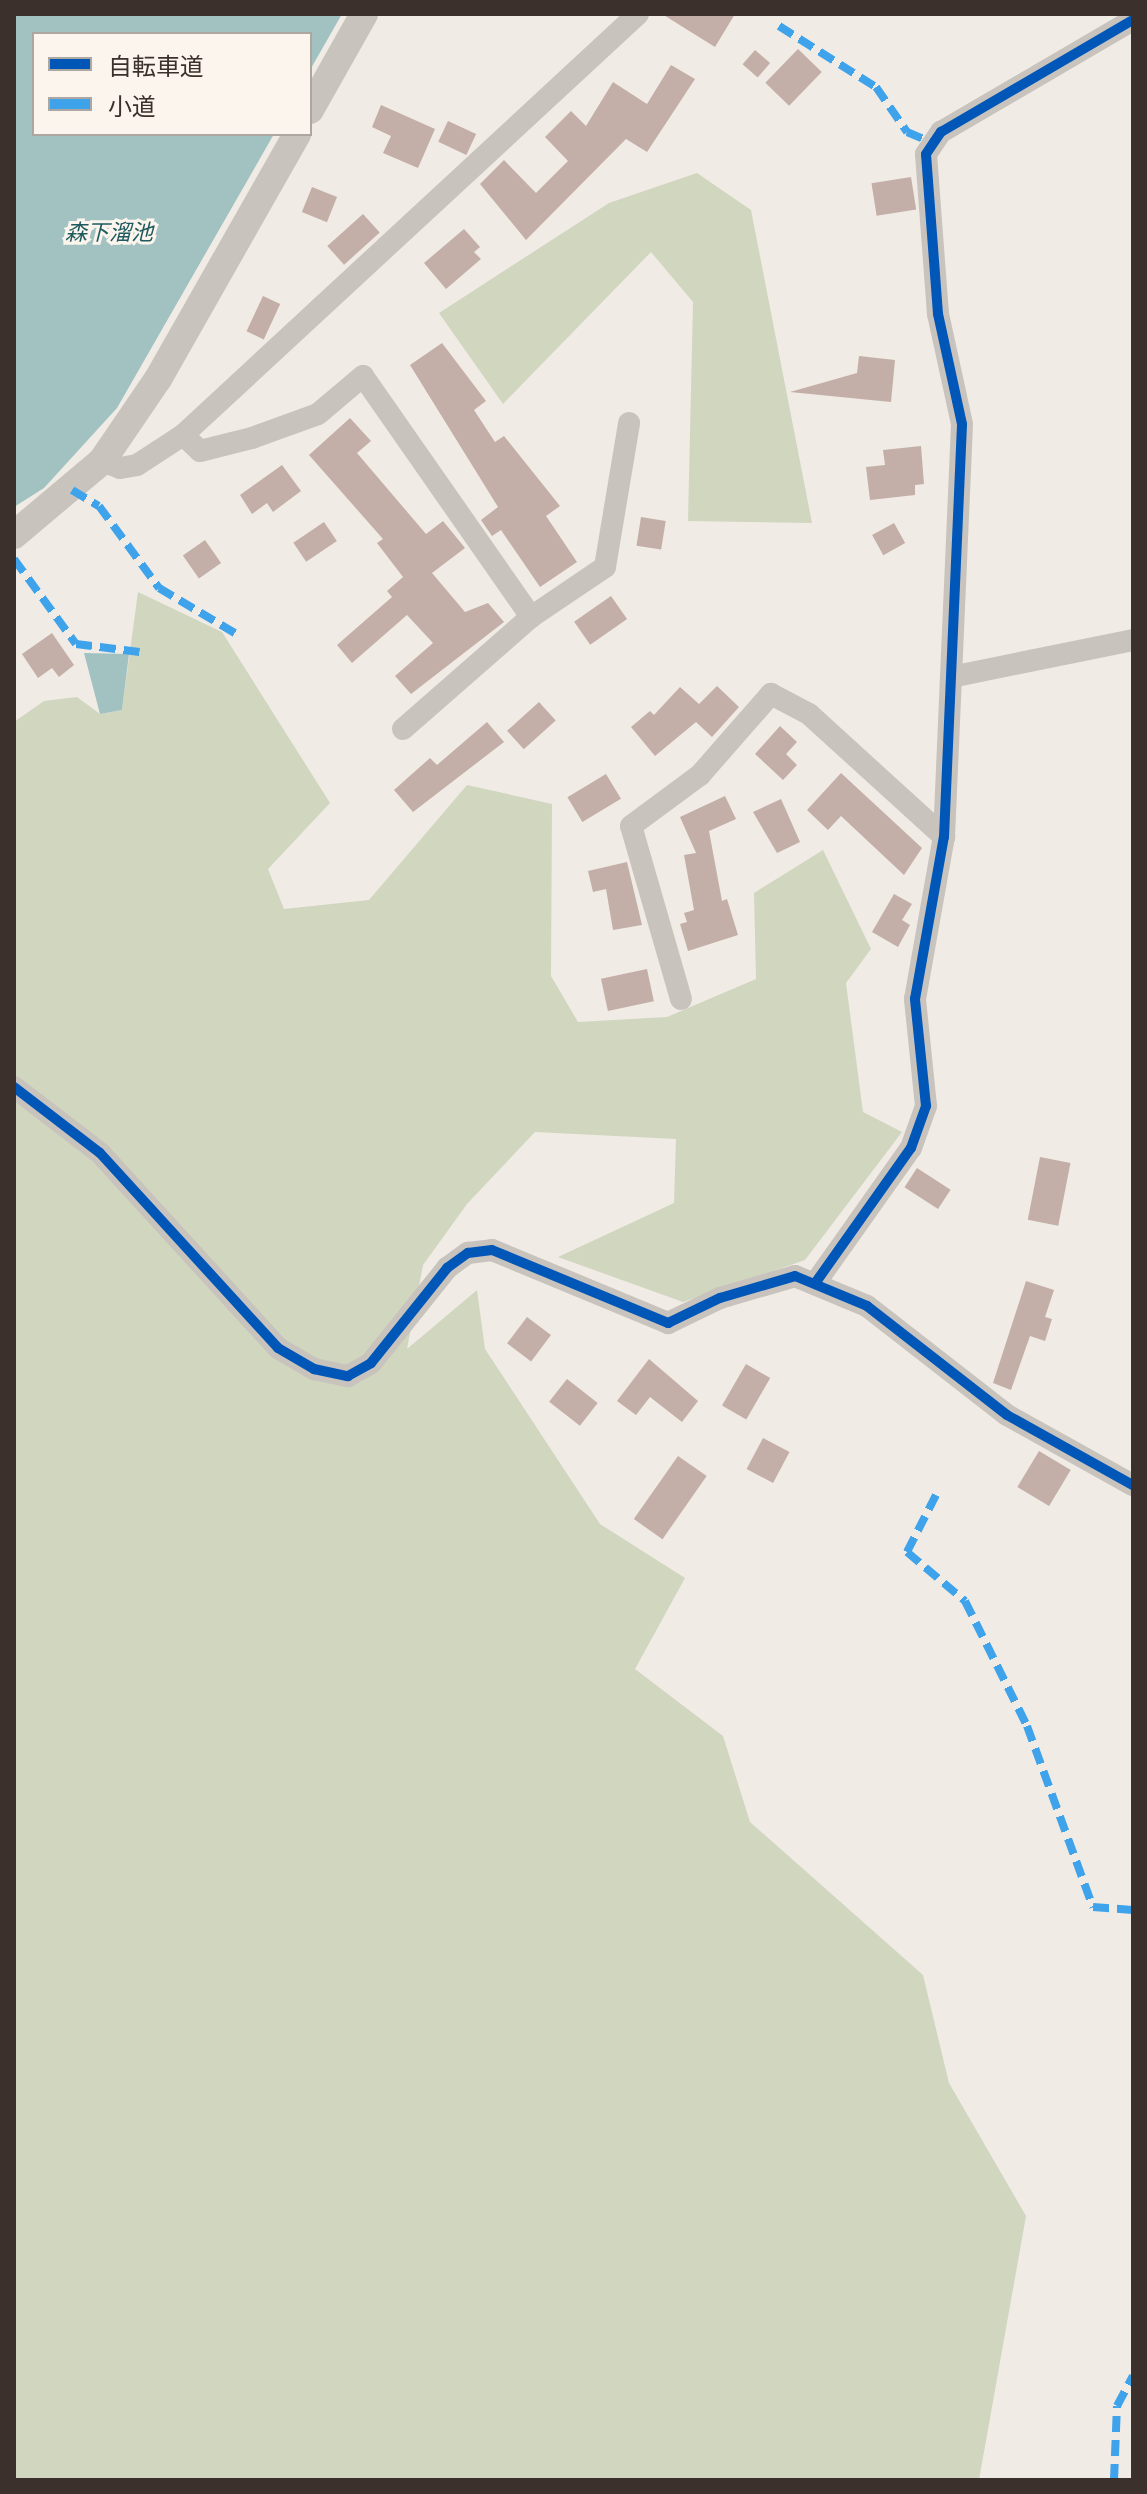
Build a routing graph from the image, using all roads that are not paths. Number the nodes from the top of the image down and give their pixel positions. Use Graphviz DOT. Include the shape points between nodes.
graph roads {
  1 [pos="364,14"];
  2 [pos="638,14"];
  3 [pos="1133,20"];
  4 [pos="312,106"];
  5 [pos="296,136"];
  6 [pos="629,423"];
  7 [pos="183,435"];
  8 [pos="102,461"];
  9 [pos="14,535"];
  10 [pos="531,617"];
  11 [pos="1133,640"];
  12 [pos="956,676"];
  13 [pos="403,729"];
  14 [pos="944,837"];
  15 [pos="681,999"];
  16 [pos="14,1087"];
  17 [pos="816,1282"];
  18 [pos="1133,1485"];
  1 -- 4 [label="street"];
  2 -- 7 [label="street"];
  3 -- 12 [label="street" via="941,132 926,154 938,314 962,424"];
  5 -- 8 [label="street" via="158,379"];
  6 -- 10 [label="street" via="605,567"];
  7 -- 8 [label="street" via="137,465"];
  7 -- 10 [label="street" via="200,451 252,438 318,414 363,376"];
  8 -- 9 [label="street"];
  10 -- 13 [label="street"];
  11 -- 12 [label="street"];
  12 -- 14 [label="street"];
  14 -- 15 [label="street" via="809,714 771,694 700,775 631,826"];
  14 -- 17 [label="street" via="915,999 926,1106 911,1148"];
  16 -- 17 [label="street" via="100,1153 278,1348 314,1369 348,1376 371,1363 447,1268 468,1253 492,1250 668,1323 720,1298 795,1276"];
  17 -- 18 [label="street" via="867,1306 1007,1415"];
}
